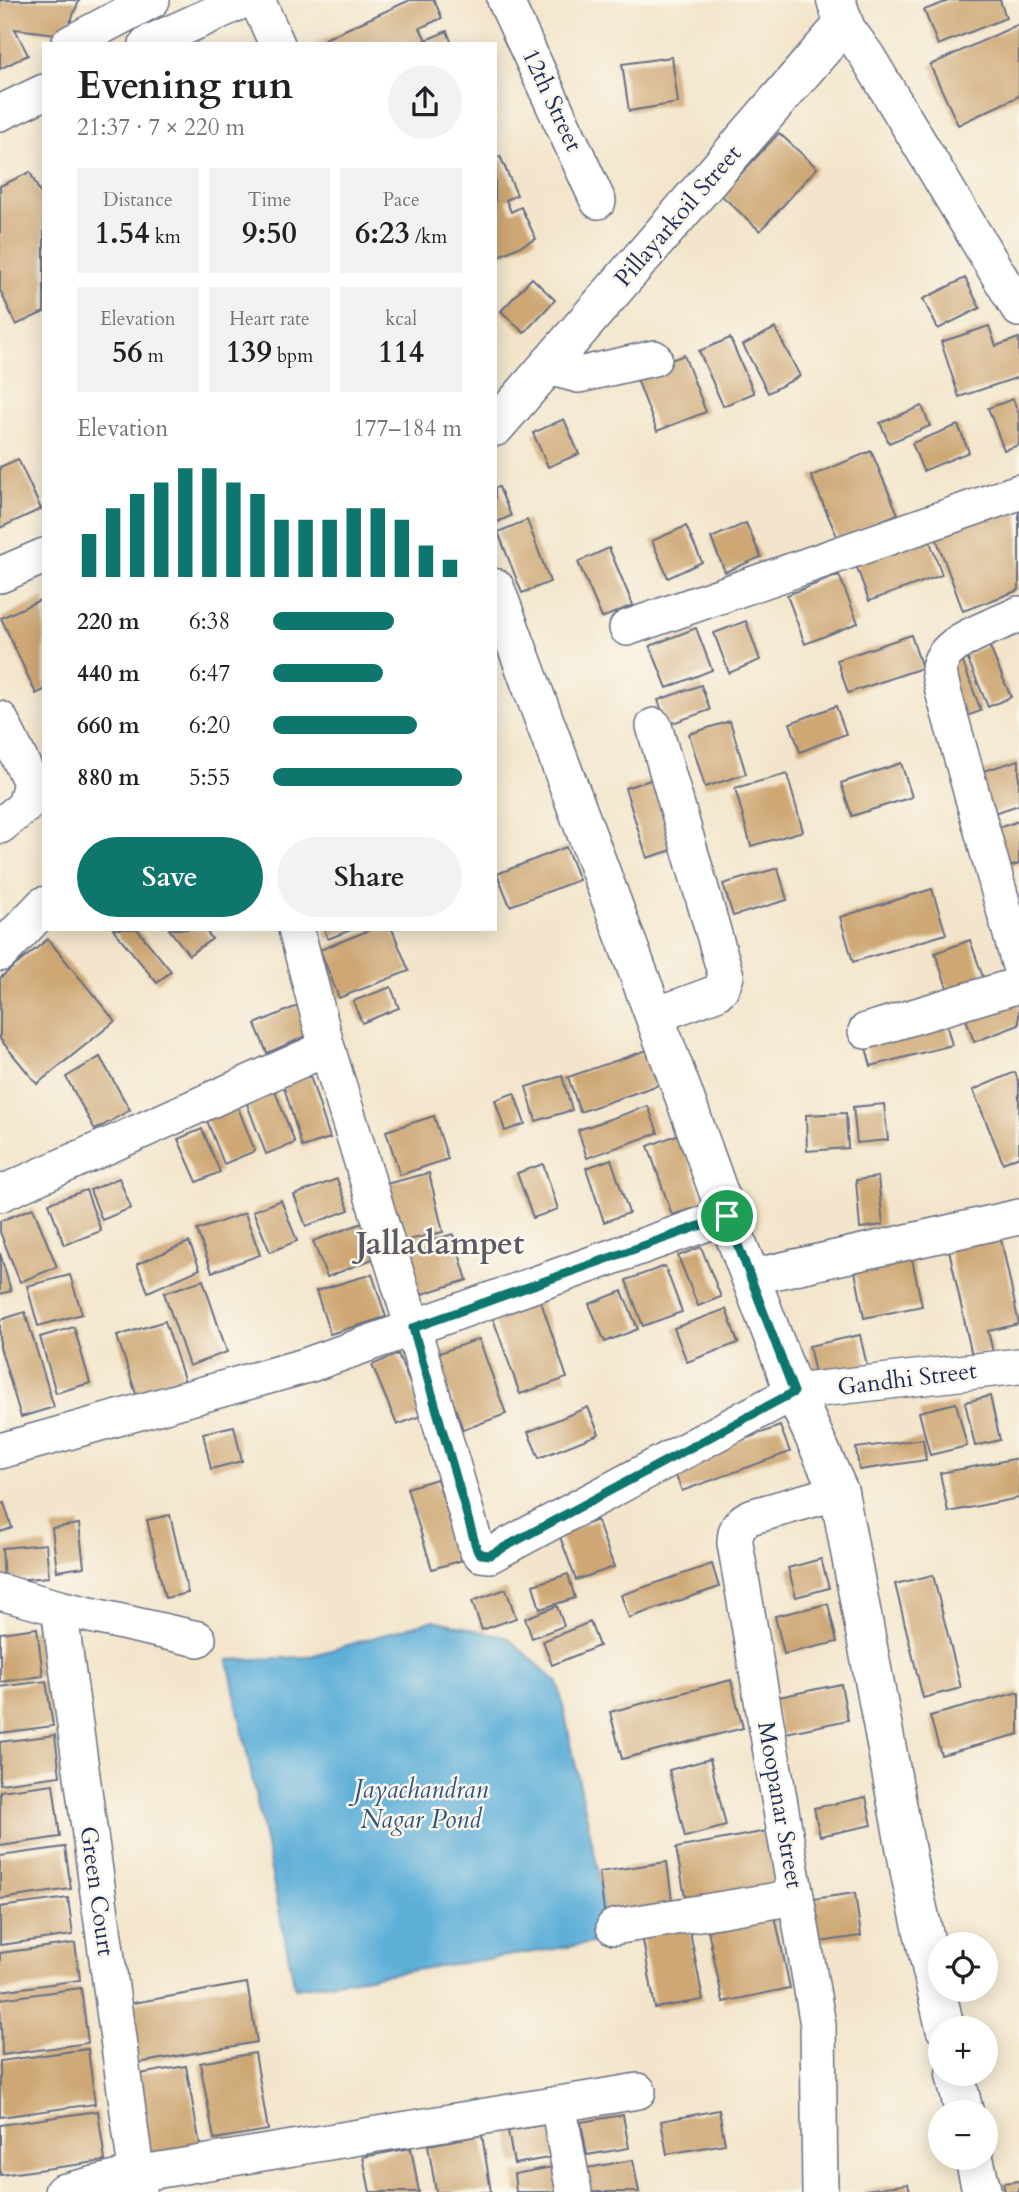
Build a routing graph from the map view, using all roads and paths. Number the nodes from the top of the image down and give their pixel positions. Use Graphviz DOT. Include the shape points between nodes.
graph roads {
  1 [pos="152,0"];
  2 [pos="244,0"];
  3 [pos="257,0"];
  4 [pos="505,0"];
  5 [pos="840,12"];
  6 [pos="73,42"];
  7 [pos="152,42"];
  8 [pos="276,42"];
  9 [pos="42,93"];
  10 [pos="0,113"];
  11 [pos="598,201"];
  12 [pos="1019,309"];
  13 [pos="654,358"];
  14 [pos="548,367"];
  15 [pos="497,425"];
  16 [pos="1019,492"];
  17 [pos="42,557"];
  18 [pos="0,575"];
  19 [pos="497,593"];
  20 [pos="1019,614"];
  21 [pos="627,628"];
  22 [pos="0,719"];
  23 [pos="654,726"];
  24 [pos="0,826"];
  25 [pos="42,908"];
  26 [pos="297,931"];
  27 [pos="0,951"];
  28 [pos="1019,963"];
  29 [pos="1019,985"];
  30 [pos="654,1016"];
  31 [pos="866,1031"];
  32 [pos="327,1048"];
  33 [pos="0,1194"];
  34 [pos="727,1216"];
  35 [pos="1019,1217"];
  36 [pos="751,1277"];
  37 [pos="413,1328"];
  38 [pos="1019,1366"];
  39 [pos="794,1392"];
  40 [pos="0,1451"];
  41 [pos="839,1492"];
  42 [pos="0,1592"];
  43 [pos="59,1608"];
  44 [pos="198,1639"];
  45 [pos="796,1897"];
  46 [pos="614,1927"];
  47 [pos="942,2016"];
  48 [pos="638,2091"];
  49 [pos="558,2104"];
  50 [pos="977,2170"];
  51 [pos="137,2183"];
  52 [pos="62,2192"];
  53 [pos="574,2192"];
  54 [pos="820,2192"];
  55 [pos="982,2192"];
  1 -- 6 [label="street"];
  2 -- 7 [label="street"];
  3 -- 8 [label="street"];
  4 -- 11 [label="street, 12th Street"];
  5 -- 12 [label="street"];
  5 -- 14 [label="street, Pillayarkoil Street"];
  9 -- 10 [label="street"];
  13 -- 14 [label="street" via="579,375"];
  14 -- 15 [label="street, Pillayarkoil Street"];
  16 -- 21 [label="street"];
  17 -- 18 [label="street"];
  19 -- 30 [label="street"];
  20 -- 28 [label="street" via="959,641 944,654 939,668"];
  22 -- 24 [label="street" via="31,782 26,806"];
  23 -- 30 [label="street" via="726,976 716,993"];
  25 -- 27 [label="street"];
  26 -- 32 [label="street"];
  29 -- 31 [label="street"];
  30 -- 34 [label="street"];
  32 -- 33 [label="street"];
  32 -- 37 [label="street"];
  34 -- 36 [label="street"];
  34 -- 37 [label="street"];
  35 -- 36 [label="street"];
  36 -- 39 [label="street"];
  37 -- 39 [label="street" via="477,1550 485,1555"];
  37 -- 40 [label="street" via="308,1365"];
  38 -- 39 [label="street, Gandhi Street"];
  39 -- 41 [label="street"];
  41 -- 45 [label="street, Moopanar Street" via="750,1517 735,1532"];
  41 -- 47 [label="street" via="911,1878"];
  42 -- 43 [label="street"];
  43 -- 44 [label="street"];
  43 -- 51 [label="street, Green Court"];
  45 -- 46 [label="street"];
  45 -- 54 [label="street, Moopanar Street" via="818,2025"];
  48 -- 49 [label="street"];
  49 -- 51 [label="street"];
  49 -- 53 [label="street"];
  50 -- 55 [label="street"];
  51 -- 52 [label="street"];
}
